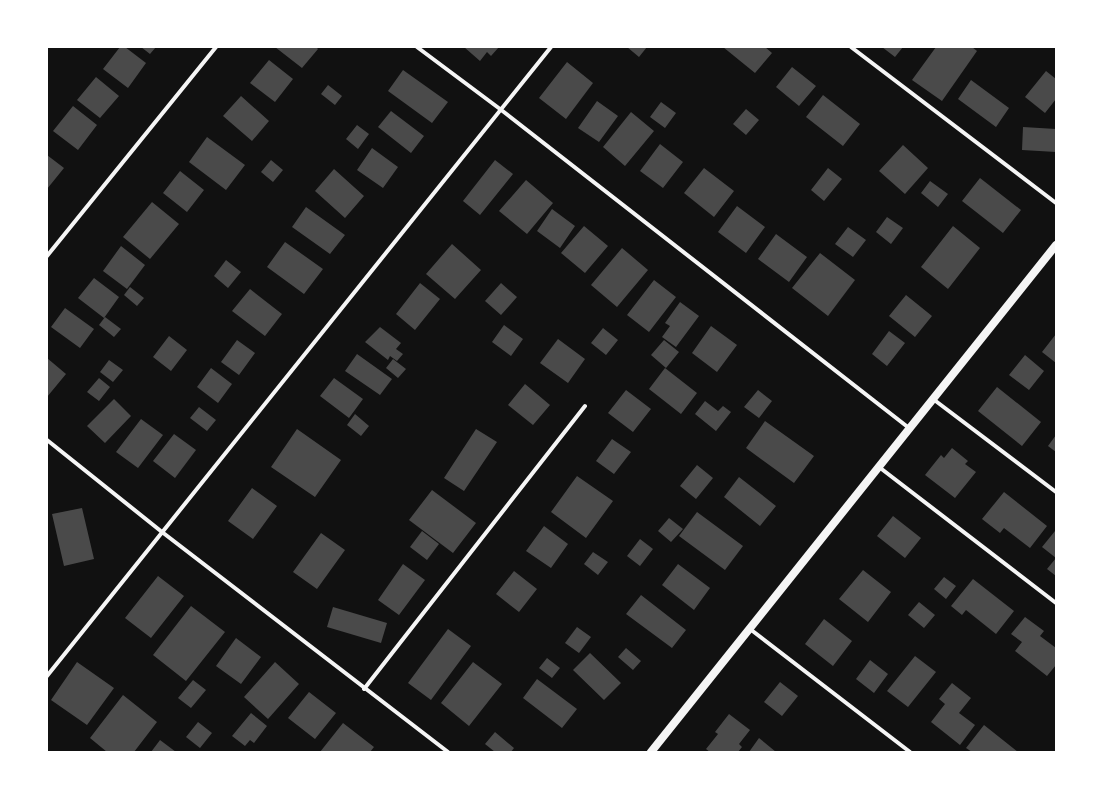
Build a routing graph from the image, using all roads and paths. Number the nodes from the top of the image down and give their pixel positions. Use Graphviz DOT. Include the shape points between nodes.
graph roads {
  1 [pos="216,47"];
  2 [pos="417,47"];
  3 [pos="551,47"];
  4 [pos="851,47"];
  5 [pos="500,109"];
  6 [pos="1056,204"];
  7 [pos="1056,245"];
  8 [pos="47,256"];
  9 [pos="932,399"];
  10 [pos="585,406"];
  11 [pos="910,428"];
  12 [pos="47,440"];
  13 [pos="879,467"];
  14 [pos="1056,492"];
  15 [pos="162,532"];
  16 [pos="1056,603"];
  17 [pos="750,629"];
  18 [pos="47,676"];
  19 [pos="364,689"];
  20 [pos="448,752"];
  21 [pos="651,752"];
  22 [pos="910,752"];
  1 -- 8 [label="street"];
  2 -- 5 [label="street"];
  3 -- 5 [label="street"];
  4 -- 6 [label="street"];
  5 -- 11 [label="street"];
  5 -- 15 [label="street"];
  7 -- 9 [label="main road"];
  9 -- 11 [label="main road"];
  9 -- 14 [label="street"];
  10 -- 19 [label="street"];
  11 -- 13 [label="main road"];
  12 -- 15 [label="street"];
  13 -- 16 [label="street"];
  13 -- 17 [label="main road"];
  15 -- 18 [label="street"];
  15 -- 19 [label="street"];
  17 -- 21 [label="main road"];
  17 -- 22 [label="street"];
  19 -- 20 [label="street"];
}
